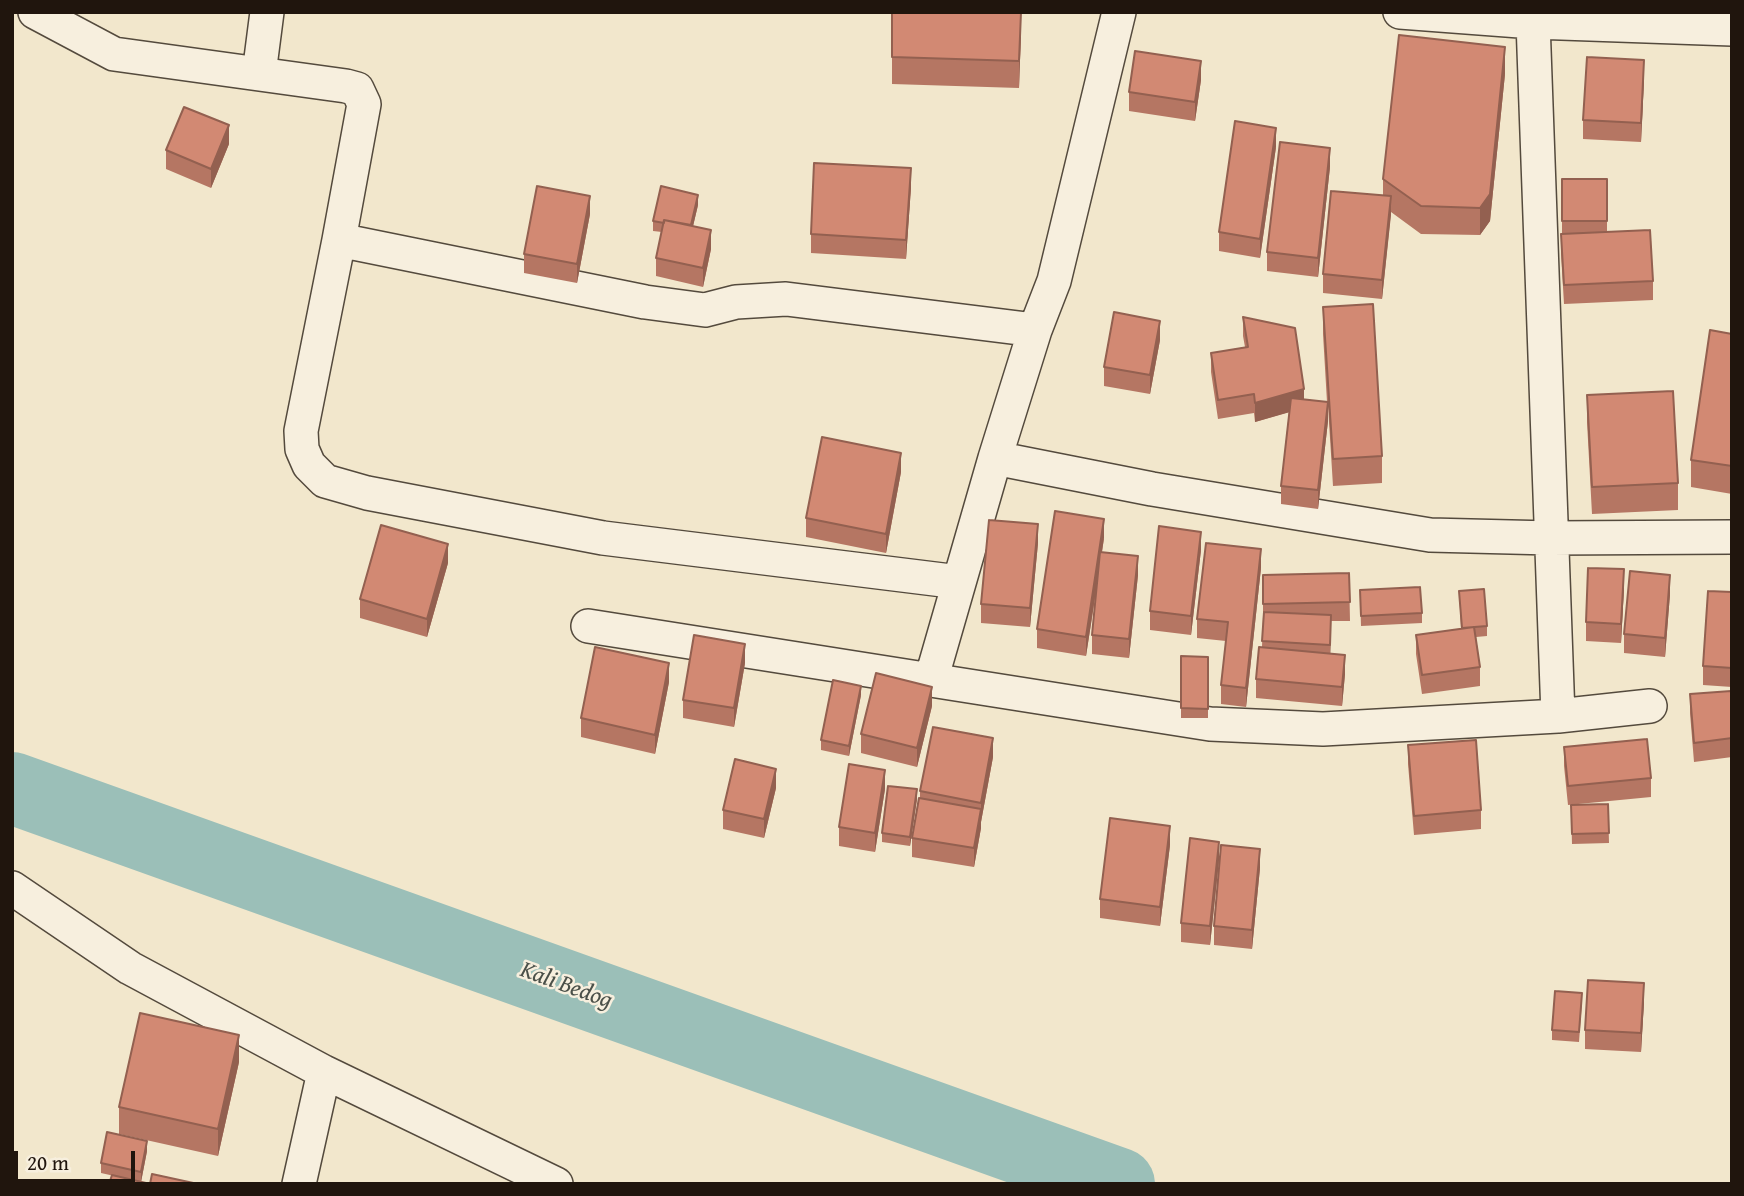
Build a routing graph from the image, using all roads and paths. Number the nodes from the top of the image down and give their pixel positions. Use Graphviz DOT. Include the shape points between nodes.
graph roads {
  1 [pos="35,12"];
  2 [pos="267,12"];
  3 [pos="1119,12"];
  4 [pos="1400,12"];
  5 [pos="1533,22"];
  6 [pos="1732,29"];
  7 [pos="259,74"];
  8 [pos="339,240"];
  9 [pos="1035,330"];
  10 [pos="995,458"];
  11 [pos="1732,537"];
  12 [pos="1551,538"];
  13 [pos="959,582"];
  14 [pos="588,626"];
  15 [pos="931,680"];
  16 [pos="1650,706"];
  17 [pos="1558,716"];
  18 [pos="12,888"];
  19 [pos="324,1072"];
  20 [pos="299,1184"];
  21 [pos="556,1184"];
  1 -- 7 [label="street" via="114,54"];
  2 -- 7 [label="street"];
  3 -- 9 [label="street" via="1054,281"];
  4 -- 5 [label="street"];
  5 -- 6 [label="street"];
  5 -- 12 [label="street"];
  7 -- 8 [label="street" via="357,89 364,104"];
  8 -- 9 [label="street" via="705,310 736,302 786,299"];
  8 -- 13 [label="street" via="301,431 309,465 325,481 603,538"];
  9 -- 10 [label="street"];
  10 -- 12 [label="street" via="1430,536"];
  10 -- 13 [label="street"];
  11 -- 12 [label="street"];
  12 -- 17 [label="street"];
  13 -- 15 [label="street"];
  14 -- 15 [label="street"];
  15 -- 17 [label="street" via="1210,724 1323,729"];
  16 -- 17 [label="street"];
  18 -- 19 [label="street" via="130,968"];
  19 -- 20 [label="street"];
  19 -- 21 [label="street"];
}
